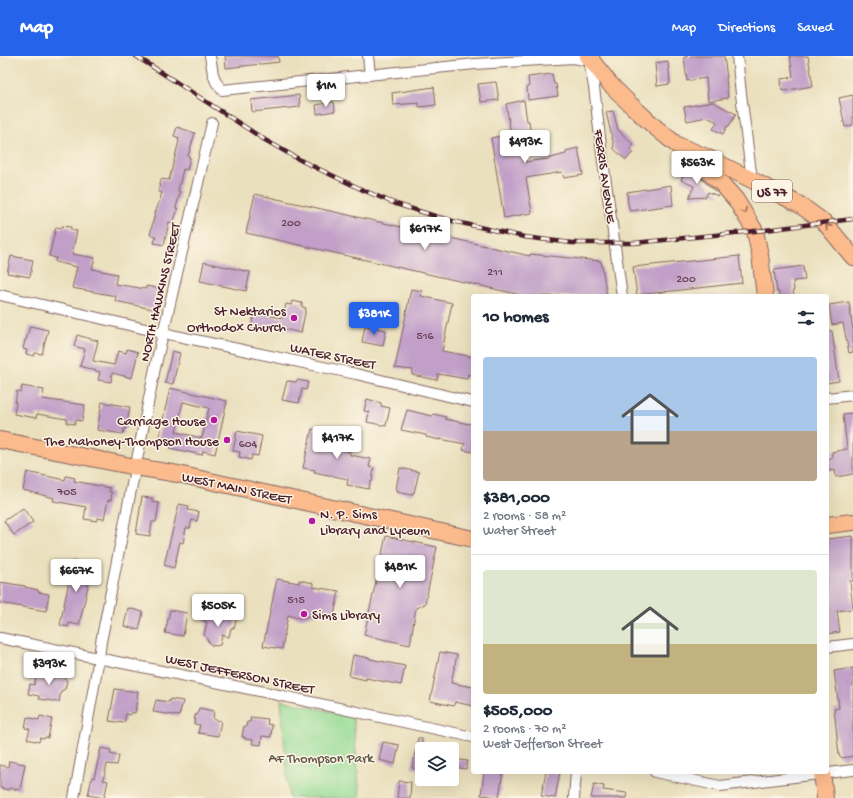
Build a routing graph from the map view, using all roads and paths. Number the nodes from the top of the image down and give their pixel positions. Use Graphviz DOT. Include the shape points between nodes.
graph roads {
  1 [pos="210,56"];
  2 [pos="368,56"];
  3 [pos="737,56"];
  4 [pos="592,57"];
  5 [pos="370,75"];
  6 [pos="212,123"];
  7 [pos="677,145"];
  8 [pos="752,180"];
  9 [pos="853,257"];
  10 [pos="622,294"];
  11 [pos="764,294"];
  12 [pos="0,295"];
  13 [pos="163,333"];
  14 [pos="853,395"];
  15 [pos="829,398"];
  16 [pos="471,402"];
  17 [pos="0,440"];
  18 [pos="136,467"];
  19 [pos="853,522"];
  20 [pos="829,525"];
  21 [pos="471,539"];
  22 [pos="0,638"];
  23 [pos="853,644"];
  24 [pos="829,647"];
  25 [pos="99,658"];
  26 [pos="471,737"];
  27 [pos="853,770"];
  28 [pos="829,772"];
  29 [pos="576,774"];
  30 [pos="664,774"];
  31 [pos="814,774"];
  32 [pos="822,774"];
  33 [pos="74,798"];
  34 [pos="574,798"];
  35 [pos="825,798"];
  1 -- 5 [label="street" via="213,74 222,90"];
  2 -- 5 [label="street"];
  3 -- 8 [label="street"];
  4 -- 5 [label="street" via="582,60 574,58 475,64"];
  4 -- 7 [label="main road, US 77" via="610,84"];
  4 -- 10 [label="street, FERRIS AVENUE" via="602,154"];
  6 -- 13 [label="street, NORTH HAWKINS STREET"];
  7 -- 8 [label="main road, US 77"];
  7 -- 11 [label="main road, US 77, one-way" via="722,184 746,215 755,231"];
  9 -- 8 [label="main road, US 77, one-way" via="825,223 800,205"];
  12 -- 13 [label="street, WATER STREET"];
  13 -- 16 [label="street, WATER STREET"];
  13 -- 18 [label="street, NORTH HAWKINS STREET"];
  14 -- 15 [label="street"];
  17 -- 18 [label="main road, WEST MAIN STREET"];
  18 -- 21 [label="main road, WEST MAIN STREET"];
  18 -- 25 [label="street, NORTH HAWKINS STREET"];
  19 -- 20 [label="main road"];
  22 -- 25 [label="street, WEST JEFFERSON STREET"];
  23 -- 24 [label="street"];
  25 -- 26 [label="street, WEST JEFFERSON STREET"];
  25 -- 33 [label="street, NORTH HAWKINS STREET"];
  27 -- 28 [label="street"];
  29 -- 34 [label="street"];
  30 -- 31 [label="street" via="720,786"];
  32 -- 35 [label="main road"];
}
